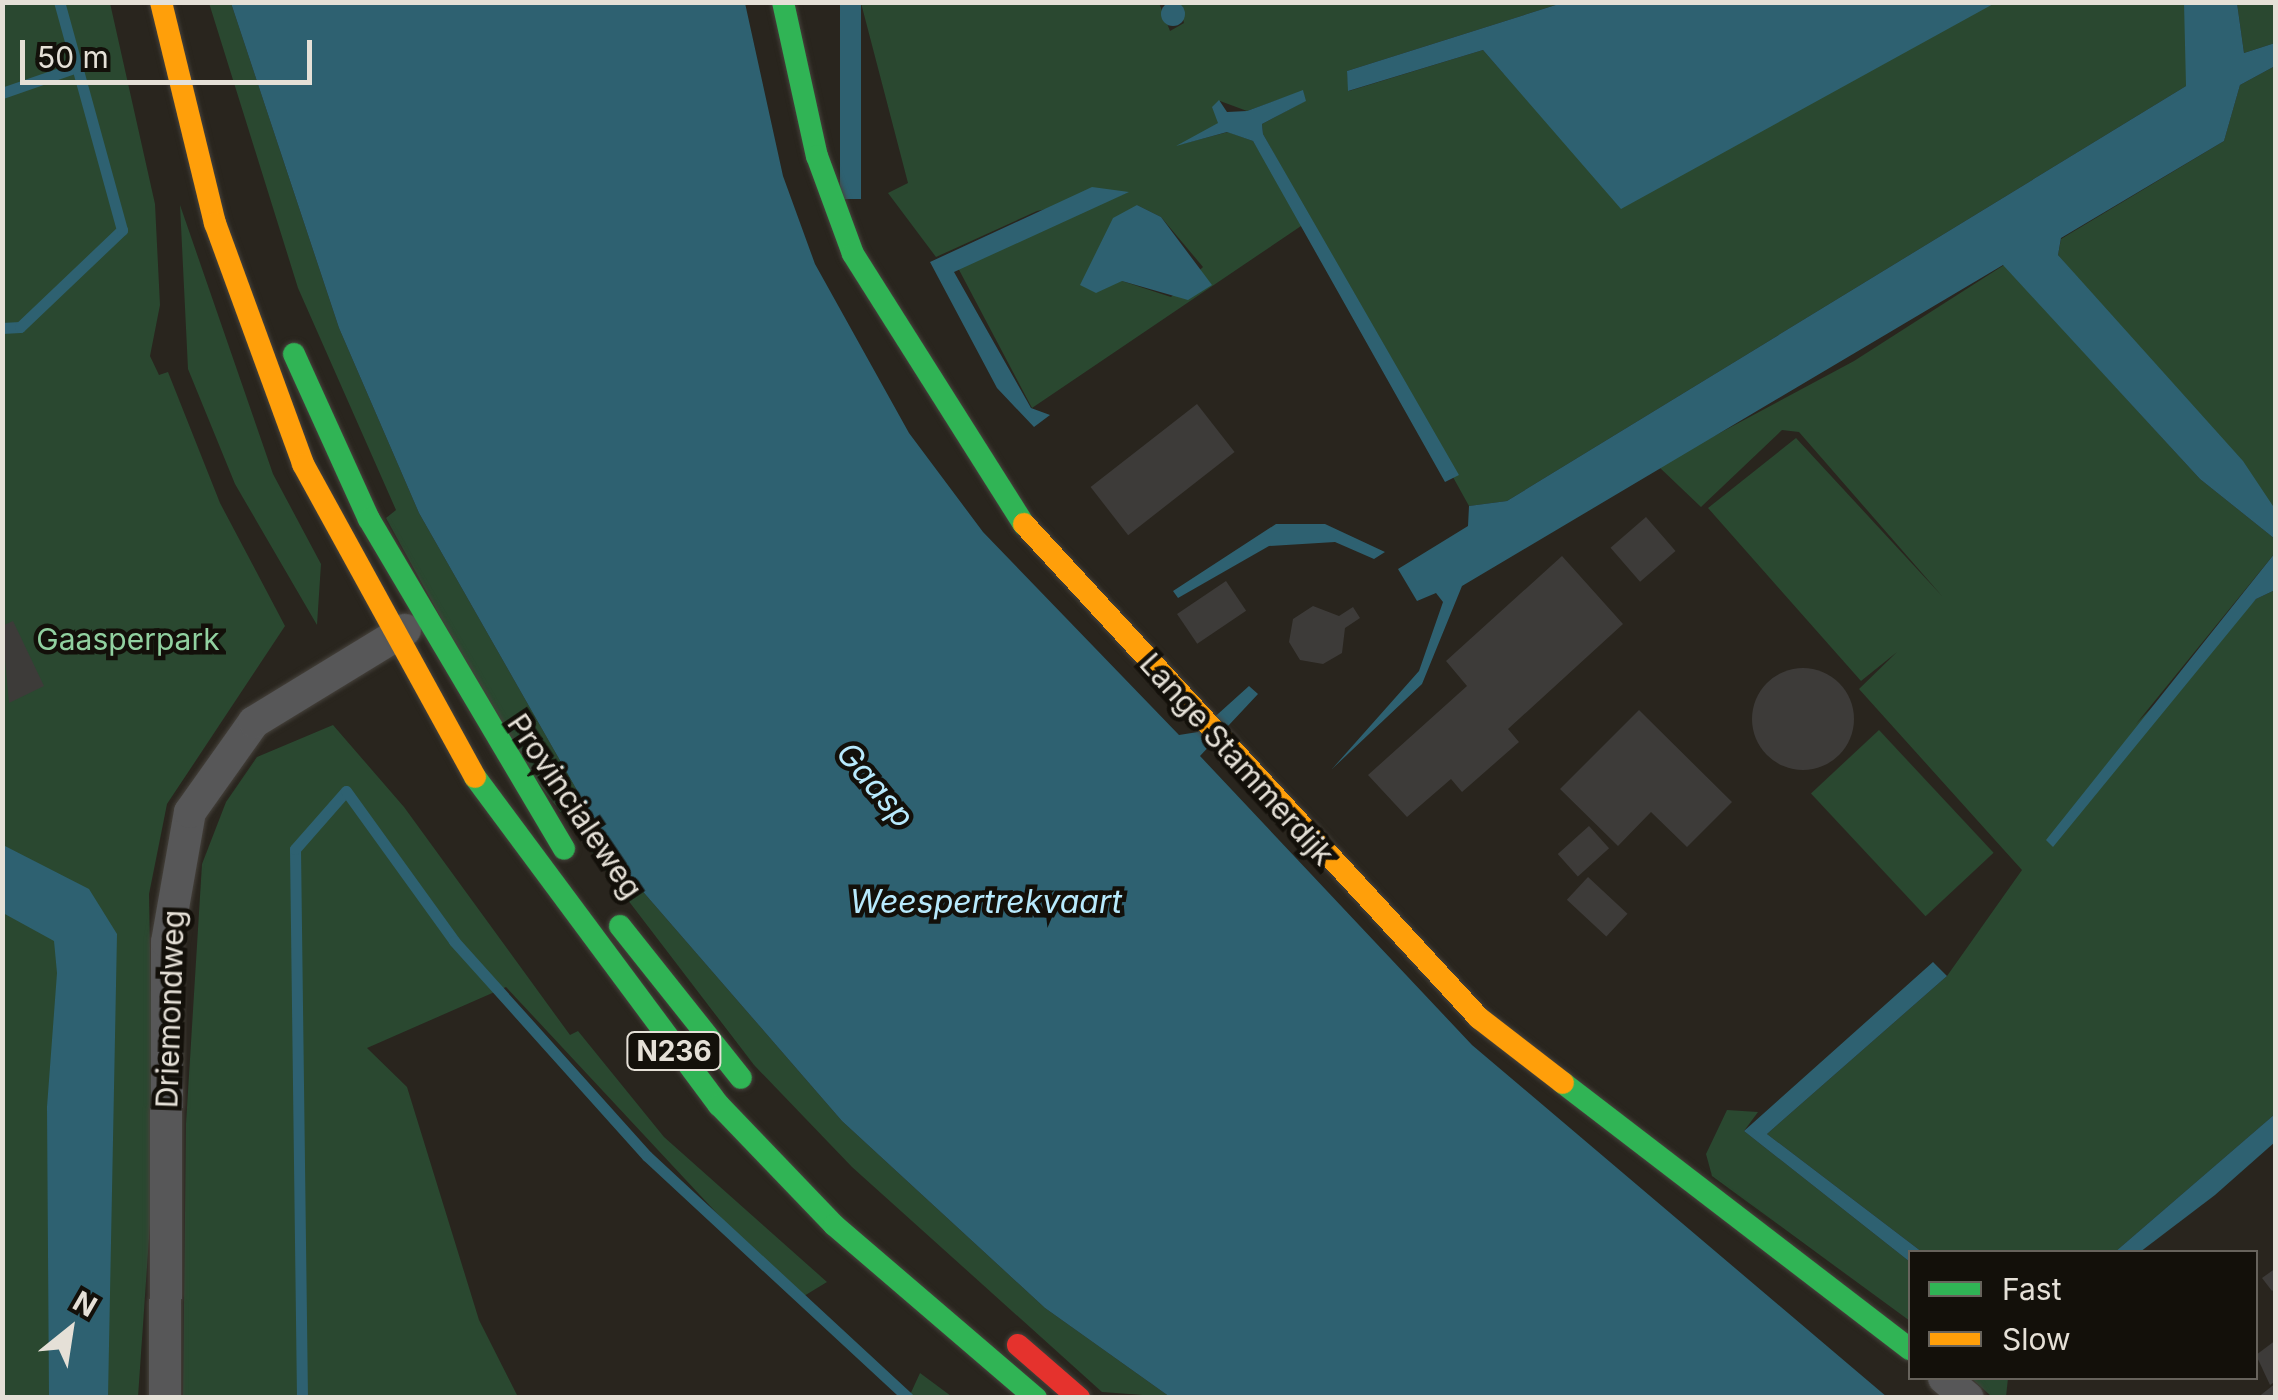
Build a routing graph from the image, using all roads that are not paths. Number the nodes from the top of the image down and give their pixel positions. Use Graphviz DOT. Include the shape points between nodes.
graph roads {
  1 [pos="161,2"];
  2 [pos="783,2"];
  3 [pos="197,124"];
  4 [pos="424,620"];
  5 [pos="391,638"];
  6 [pos="762,1101"];
  7 [pos="995,1326"];
  8 [pos="1908,1347"];
  9 [pos="1946,1380"];
  10 [pos="165,1398"];
  11 [pos="1036,1398"];
  12 [pos="1079,1398"];
  13 [pos="1968,1398"];
  1 -- 3 [label="main road, Provincialeweg / N236"];
  2 -- 8 [label="main road, Lange Stammerdijk" via="817,156 880,300 971,454 1037,542 1478,1018"];
  3 -- 4 [label="main road, Provincialeweg / N236" via="369,519"];
  3 -- 5 [label="main road, Provincialeweg / N236" via="216,223 265,366 336,538"];
  4 -- 5 [label="street, Driemondweg"];
  4 -- 6 [label="main road, Provincialeweg / N236" via="589,883"];
  5 -- 10 [label="street, Driemondweg" via="254,722 190,812 167,942"];
  5 -- 11 [label="main road, Provincialeweg / N236" via="491,804 719,1105 848,1237"];
  7 -- 12 [label="main road"];
  9 -- 13 [label="street"];
}
